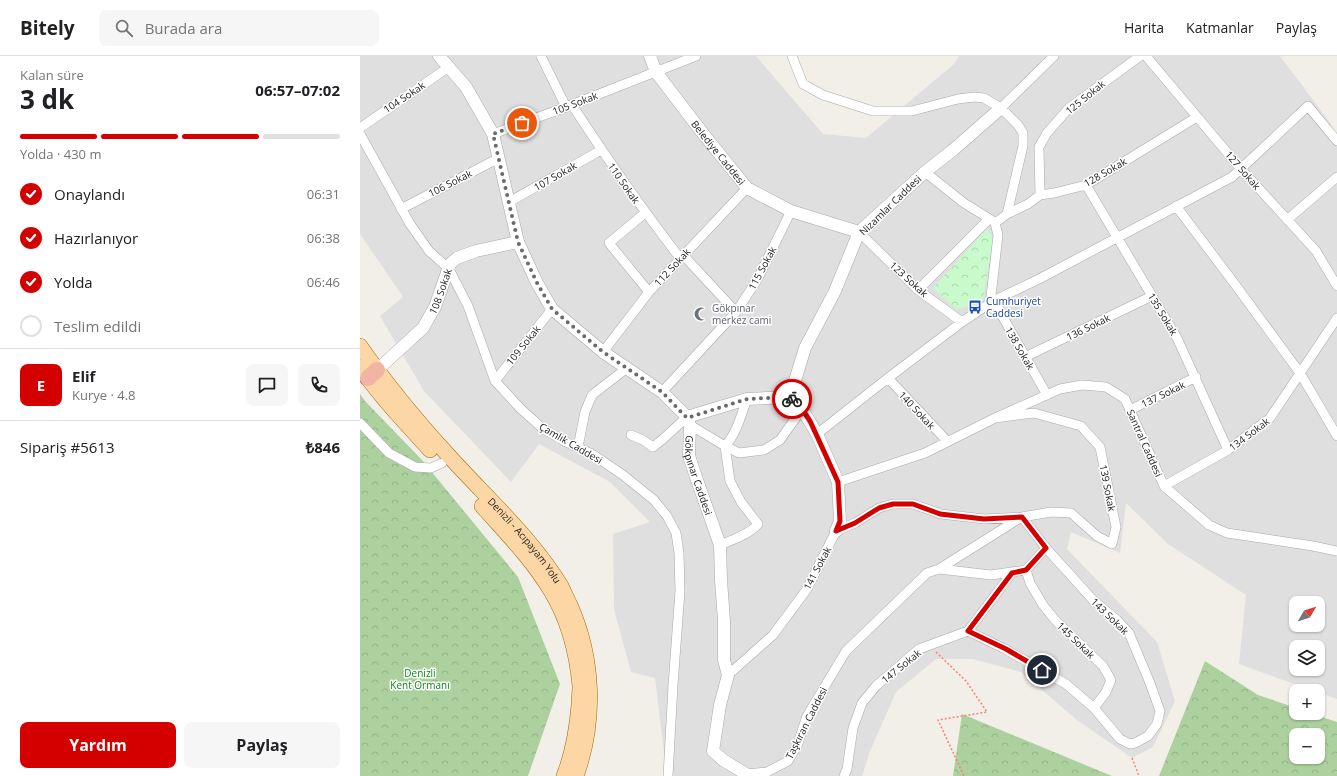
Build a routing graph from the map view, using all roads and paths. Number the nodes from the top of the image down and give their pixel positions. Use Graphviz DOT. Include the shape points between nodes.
graph roads {
  1 [pos="439,56"];
  2 [pos="541,56"];
  3 [pos="650,56"];
  4 [pos="696,56"];
  5 [pos="792,56"];
  6 [pos="1054,56"];
  7 [pos="1140,56"];
  8 [pos="1146,56"];
  9 [pos="449,67"];
  10 [pos="656,72"];
  11 [pos="569,106"];
  12 [pos="1001,108"];
  13 [pos="1197,117"];
  14 [pos="360,128"];
  15 [pos="360,134"];
  16 [pos="493,134"];
  17 [pos="1337,141"];
  18 [pos="601,150"];
  19 [pos="499,158"];
  20 [pos="1241,169"];
  21 [pos="925,172"];
  22 [pos="1337,176"];
  23 [pos="1086,185"];
  24 [pos="747,188"];
  25 [pos="1040,195"];
  26 [pos="509,202"];
  27 [pos="1176,206"];
  28 [pos="401,208"];
  29 [pos="791,211"];
  30 [pos="645,213"];
  31 [pos="1007,214"];
  32 [pos="1287,220"];
  33 [pos="992,221"];
  34 [pos="859,232"];
  35 [pos="1118,236"];
  36 [pos="518,242"];
  37 [pos="682,257"];
  38 [pos="449,269"];
  39 [pos="1337,286"];
  40 [pos="918,290"];
  41 [pos="649,292"];
  42 [pos="1152,296"];
  43 [pos="993,301"];
  44 [pos="552,309"];
  45 [pos="736,312"];
  46 [pos="1337,318"];
  47 [pos="962,322"];
  48 [pos="360,346"];
  49 [pos="603,352"];
  50 [pos="1025,357"];
  51 [pos="627,368"];
  52 [pos="368,372"];
  53 [pos="1300,373"];
  54 [pos="888,378"];
  55 [pos="1196,378"];
  56 [pos="494,381"];
  57 [pos="662,392"];
  58 [pos="1046,394"];
  59 [pos="790,397"];
  60 [pos="747,399"];
  61 [pos="802,409"];
  62 [pos="1130,410"];
  63 [pos="995,418"];
  64 [pos="688,421"];
  65 [pos="360,423"];
  66 [pos="816,434"];
  67 [pos="631,435"];
  68 [pos="1337,436"];
  69 [pos="947,441"];
  70 [pos="725,446"];
  71 [pos="578,447"];
  72 [pos="1228,450"];
  73 [pos="442,463"];
  74 [pos="838,482"];
  75 [pos="1164,486"];
  76 [pos="1022,517"];
  77 [pos="836,531"];
  78 [pos="720,545"];
  79 [pos="1046,548"];
  80 [pos="1337,551"];
  81 [pos="938,569"];
  82 [pos="1026,570"];
  83 [pos="1012,573"];
  84 [pos="968,631"];
  85 [pos="928,646"];
  86 [pos="728,675"];
  87 [pos="1094,708"];
  88 [pos="1132,758"];
  89 [pos="747,775"];
  90 [pos="564,776"];
  91 [pos="576,776"];
  92 [pos="668,776"];
  93 [pos="844,776"];
  94 [pos="964,776"];
  95 [pos="1139,776"];
  1 -- 9 [label="street"];
  2 -- 11 [label="street, 110 Sokak"];
  3 -- 10 [label="street, Belediye Caddesi"];
  4 -- 10 [label="street, 105 Sokak"];
  5 -- 12 [label="street" via="803,84 823,95 873,111 912,111 974,97 984,98"];
  6 -- 12 [label="street"];
  7 -- 25 [label="street, 125 Sokak" via="1069,108 1047,133 1039,147"];
  8 -- 13 [label="street, 127 Sokak"];
  9 -- 14 [label="street, 104 Sokak"];
  9 -- 16 [label="street" via="466,87"];
  10 -- 11 [label="street, 105 Sokak"];
  10 -- 24 [label="street, Belediye Caddesi"];
  11 -- 16 [label="street, 105 Sokak"];
  11 -- 18 [label="street, 110 Sokak"];
  12 -- 21 [label="street, Nizamlar Caddesi"];
  12 -- 31 [label="street" via="1018,125 1024,137"];
  13 -- 20 [label="street, 127 Sokak"];
  13 -- 23 [label="street, 128 Sokak"];
  15 -- 28 [label="street, Çamlık Caddesi"];
  16 -- 19 [label="street"];
  17 -- 20 [label="street" via="1308,106"];
  18 -- 26 [label="street, 107 Sokak"];
  18 -- 30 [label="street, 110 Sokak"];
  19 -- 26 [label="street"];
  19 -- 28 [label="street, 106 Sokak"];
  20 -- 27 [label="street" via="1232,177"];
  20 -- 32 [label="street, 127 Sokak"];
  21 -- 33 [label="street"];
  21 -- 34 [label="street, Nizamlar Caddesi"];
  22 -- 32 [label="street"];
  23 -- 25 [label="street, 128 Sokak"];
  23 -- 35 [label="street, 135 Sokak"];
  24 -- 29 [label="street, Belediye Caddesi"];
  24 -- 37 [label="street, 112 Sokak"];
  25 -- 31 [label="street, 128 Sokak"];
  26 -- 36 [label="street"];
  27 -- 35 [label="street"];
  27 -- 53 [label="street"];
  28 -- 38 [label="street, Çamlık Caddesi" via="429,251"];
  29 -- 34 [label="street, Belediye Caddesi"];
  29 -- 45 [label="street, 115 Sokak" via="756,280"];
  30 -- 37 [label="street, 110 Sokak"];
  30 -- 41 [label="street" via="609,243"];
  31 -- 33 [label="street, 128 Sokak"];
  32 -- 39 [label="street, 127 Sokak" via="1316,251"];
  33 -- 40 [label="street, 128 Sokak"];
  33 -- 43 [label="street" via="998,236 991,282 990,296"];
  34 -- 40 [label="street, 123 Sokak"];
  34 -- 59 [label="street, Nizamlar Caddesi" via="835,291 805,348"];
  35 -- 42 [label="street, 135 Sokak"];
  35 -- 43 [label="street"];
  36 -- 38 [label="street, 108 Sokak" via="476,250 457,258 450,264"];
  36 -- 44 [label="street"];
  37 -- 41 [label="street, 112 Sokak"];
  37 -- 45 [label="street, 110 Sokak"];
  38 -- 52 [label="street, 108 Sokak" via="435,307 423,328"];
  38 -- 56 [label="street, Çamlık Caddesi" via="468,306"];
  40 -- 47 [label="street, 123 Sokak"];
  41 -- 49 [label="street, 112 Sokak"];
  42 -- 50 [label="street, 136 Sokak"];
  42 -- 55 [label="street, 135 Sokak" via="1177,338"];
  43 -- 47 [label="street"];
  43 -- 50 [label="street, 138 Sokak"];
  44 -- 49 [label="street"];
  44 -- 56 [label="street, 109 Sokak"];
  45 -- 57 [label="street, 115 Sokak"];
  46 -- 53 [label="street, 134 Sokak"];
  47 -- 54 [label="street"];
  48 -- 52 [label="main road, Denizli - Acıpayam Yolu"];
  49 -- 51 [label="street"];
  50 -- 58 [label="street, 138 Sokak"];
  51 -- 57 [label="street"];
  51 -- 71 [label="street" via="592,395"];
  52 -- 73 [label="main road, Denizli - Acıpayam Yolu" via="393,409"];
  52 -- 91 [label="main road, Denizli - Acıpayam Yolu" via="400,401 539,555 562,587 582,639 590,687 588,729"];
  53 -- 68 [label="street"];
  53 -- 72 [label="street, 134 Sokak" via="1270,418"];
  54 -- 66 [label="street"];
  54 -- 69 [label="street, 140 Sokak"];
  55 -- 62 [label="street, 137 Sokak"];
  55 -- 72 [label="street, 135 Sokak"];
  56 -- 71 [label="street, Çamlık Caddesi" via="542,428"];
  57 -- 64 [label="street"];
  58 -- 62 [label="street, Santral Caddesi" via="1082,385 1106,387 1125,399"];
  58 -- 63 [label="street, Santral Caddesi"];
  59 -- 60 [label="street"];
  59 -- 61 [label="street"];
  60 -- 64 [label="street"];
  60 -- 70 [label="street" via="740,420"];
  61 -- 66 [label="street"];
  61 -- 70 [label="street" via="780,440 764,450 739,453"];
  62 -- 75 [label="street, Santral Caddesi"];
  63 -- 69 [label="street, Santral Caddesi"];
  63 -- 76 [label="street, 139 Sokak" via="1034,413 1081,426 1100,446 1116,527 1112,544 1097,536 1071,513 1051,512"];
  64 -- 67 [label="street" via="653,447"];
  64 -- 70 [label="street"];
  64 -- 78 [label="street, Gökpınar Caddesi" via="690,456"];
  65 -- 73 [label="street" via="389,453 415,467 431,468"];
  66 -- 74 [label="street"];
  69 -- 74 [label="street, Santral Caddesi" via="925,453"];
  70 -- 78 [label="street" via="730,481 740,502 758,524"];
  71 -- 92 [label="street, Çamlık Caddesi" via="623,475 654,500 676,533 680,591"];
  72 -- 75 [label="street, 134 Sokak"];
  73 -- 90 [label="main road, Denizli - Acıpayam Yolu" via="531,562 551,591 566,623 580,688 577,726"];
  74 -- 77 [label="street" via="840,521"];
  75 -- 80 [label="street, Santral Caddesi" via="1209,525 1226,534"];
  76 -- 77 [label="street" via="984,519 940,514 913,504 893,504 879,508"];
  76 -- 79 [label="street, 143 Sokak"];
  76 -- 81 [label="street, Taşkıran Caddesi"];
  77 -- 86 [label="street, 141 Sokak" via="807,589 773,635"];
  78 -- 86 [label="street, Gökpınar Caddesi" via="724,660"];
  79 -- 82 [label="street"];
  79 -- 87 [label="street, 143 Sokak" via="1093,600 1130,633 1160,711 1157,724 1148,736 1130,744 1120,739"];
  81 -- 83 [label="street" via="991,575"];
  81 -- 89 [label="street, Taşkıran Caddesi" via="927,573 846,651 808,716 788,761 767,772"];
  82 -- 83 [label="street"];
  82 -- 87 [label="street, 145 Sokak" via="1043,606 1103,666 1111,680"];
  83 -- 84 [label="street"];
  84 -- 85 [label="street, 147 Sokak"];
  84 -- 87 [label="street" via="1006,649 1066,684"];
  85 -- 93 [label="street, 147 Sokak" via="919,649 876,686 862,703 853,728"];
  85 -- 94 [label="path" via="966,681 987,712 938,720"];
  86 -- 89 [label="street, Gökpınar Caddesi" via="712,751"];
  88 -- 95 [label="path"];
}
